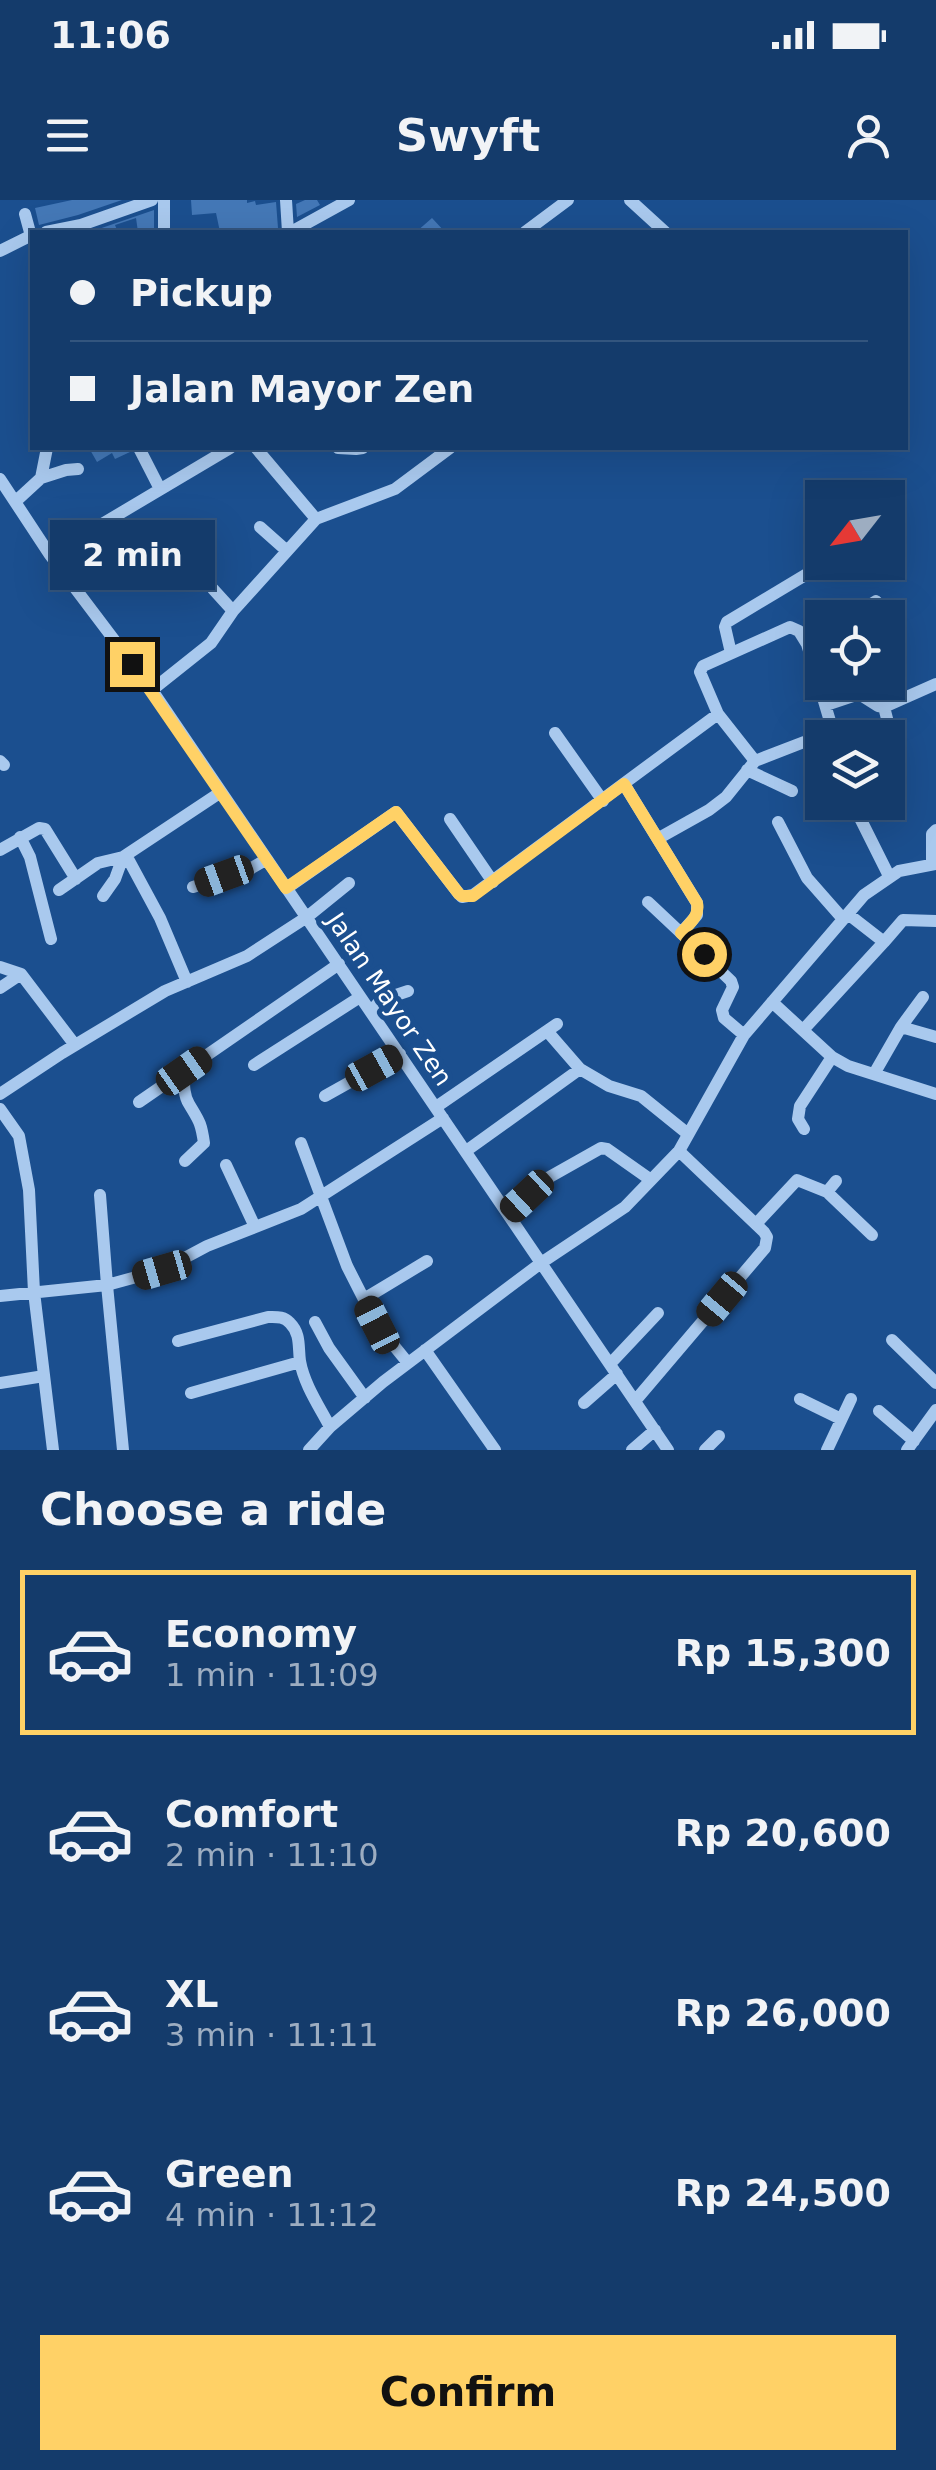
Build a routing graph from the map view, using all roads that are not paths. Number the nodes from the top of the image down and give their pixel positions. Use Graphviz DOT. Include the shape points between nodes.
graph roads {
  1 [pos="152,200"];
  2 [pos="164,200"];
  3 [pos="286,200"];
  4 [pos="349,200"];
  5 [pos="568,200"];
  6 [pos="630,200"];
  7 [pos="25,214"];
  8 [pos="79,229"];
  9 [pos="30,230"];
  10 [pos="164,230"];
  11 [pos="290,230"];
  12 [pos="294,230"];
  13 [pos="527,230"];
  14 [pos="664,230"];
  15 [pos="30,237"];
  16 [pos="0,251"];
  17 [pos="47,450"];
  18 [pos="140,450"];
  19 [pos="227,450"];
  20 [pos="258,450"];
  21 [pos="447,450"];
  22 [pos="78,470"];
  23 [pos="41,478"];
  24 [pos="0,479"];
  25 [pos="160,489"];
  26 [pos="16,502"];
  27 [pos="316,520"];
  28 [pos="260,527"];
  29 [pos="286,551"];
  30 [pos="50,555"];
  31 [pos="114,560"];
  32 [pos="805,577"];
  33 [pos="74,586"];
  34 [pos="213,589"];
  35 [pos="233,611"];
  36 [pos="805,642"];
  37 [pos="730,653"];
  38 [pos="936,684"];
  39 [pos="152,690"];
  40 [pos="824,700"];
  41 [pos="836,700"];
  42 [pos="871,700"];
  43 [pos="826,706"];
  44 [pos="884,706"];
  45 [pos="718,714"];
  46 [pos="830,720"];
  47 [pos="888,720"];
  48 [pos="555,733"];
  49 [pos="804,742"];
  50 [pos="751,765"];
  51 [pos="624,784"];
  52 [pos="792,791"];
  53 [pos="221,792"];
  54 [pos="603,801"];
  55 [pos="450,819"];
  56 [pos="861,820"];
  57 [pos="778,822"];
  58 [pos="936,830"];
  59 [pos="20,837"];
  60 [pos="659,838"];
  61 [pos="0,850"];
  62 [pos="125,856"];
  63 [pos="267,859"];
  64 [pos="934,864"];
  65 [pos="889,876"];
  66 [pos="76,880"];
  67 [pos="493,882"];
  68 [pos="349,883"];
  69 [pos="193,887"];
  70 [pos="286,888"];
  71 [pos="59,890"];
  72 [pos="103,896"];
  73 [pos="648,902"];
  74 [pos="846,916"];
  75 [pos="306,917"];
  76 [pos="936,921"];
  77 [pos="681,933"];
  78 [pos="51,939"];
  79 [pos="884,942"];
  80 [pos="338,964"];
  81 [pos="0,967"];
  82 [pos="21,974"];
  83 [pos="187,982"];
  84 [pos="0,988"];
  85 [pos="408,991"];
  86 [pos="360,996"];
  87 [pos="924,997"];
  88 [pos="772,1002"];
  89 [pos="370,1011"];
  90 [pos="901,1026"];
  91 [pos="804,1029"];
  92 [pos="744,1035"];
  93 [pos="936,1037"];
  94 [pos="75,1045"];
  95 [pos="400,1054"];
  96 [pos="832,1056"];
  97 [pos="254,1065"];
  98 [pos="580,1069"];
  99 [pos="184,1071"];
  100 [pos="874,1074"];
  101 [pos="2,1090"];
  102 [pos="936,1094"];
  103 [pos="324,1096"];
  104 [pos="139,1102"];
  105 [pos="0,1108"];
  106 [pos="439,1113"];
  107 [pos="804,1129"];
  108 [pos="688,1134"];
  109 [pos="302,1143"];
  110 [pos="466,1151"];
  111 [pos="679,1151"];
  112 [pos="186,1162"];
  113 [pos="226,1166"];
  114 [pos="651,1180"];
  115 [pos="100,1195"];
  116 [pos="322,1195"];
  117 [pos="508,1214"];
  118 [pos="756,1224"];
  119 [pos="255,1227"];
  120 [pos="872,1235"];
  121 [pos="427,1261"];
  122 [pos="541,1263"];
  123 [pos="107,1285"];
  124 [pos="34,1292"];
  125 [pos="0,1296"];
  126 [pos="364,1299"];
  127 [pos="658,1313"];
  128 [pos="315,1322"];
  129 [pos="892,1340"];
  130 [pos="178,1341"];
  131 [pos="424,1350"];
  132 [pos="300,1362"];
  133 [pos="408,1363"];
  134 [pos="614,1369"];
  135 [pos="44,1376"];
  136 [pos="0,1383"];
  137 [pos="936,1383"];
  138 [pos="190,1393"];
  139 [pos="365,1398"];
  140 [pos="850,1398"];
  141 [pos="800,1399"];
  142 [pos="635,1401"];
  143 [pos="584,1403"];
  144 [pos="936,1410"];
  145 [pos="879,1411"];
  146 [pos="841,1419"];
  147 [pos="330,1427"];
  148 [pos="655,1430"];
  149 [pos="718,1436"];
  150 [pos="910,1446"];
  151 [pos="52,1450"];
  152 [pos="123,1450"];
  153 [pos="309,1450"];
  154 [pos="495,1450"];
  155 [pos="632,1450"];
  156 [pos="668,1450"];
  157 [pos="705,1450"];
  158 [pos="827,1450"];
  1 -- 8 [label="street"];
  2 -- 10 [label="street"];
  3 -- 11 [label="street"];
  4 -- 12 [label="street"];
  5 -- 13 [label="street"];
  6 -- 14 [label="street"];
  7 -- 9 [label="street"];
  15 -- 16 [label="street"];
  17 -- 23 [label="street"];
  18 -- 25 [label="street"];
  19 -- 25 [label="street"];
  20 -- 27 [label="street"];
  21 -- 27 [label="street" via="395,489"];
  22 -- 23 [label="street"];
  23 -- 26 [label="street"];
  24 -- 26 [label="street, Jalan Mayor Zen"];
  25 -- 30 [label="street"];
  26 -- 30 [label="street, Jalan Mayor Zen"];
  27 -- 29 [label="street"];
  28 -- 29 [label="street"];
  29 -- 35 [label="street"];
  30 -- 33 [label="street, Jalan Mayor Zen"];
  31 -- 33 [label="street"];
  32 -- 37 [label="street" via="731,618 725,627"];
  33 -- 39 [label="street, Jalan Mayor Zen"];
  34 -- 35 [label="street"];
  35 -- 39 [label="street" via="211,643"];
  36 -- 37 [label="street" via="790,627"];
  37 -- 45 [label="street" via="700,670"];
  38 -- 44 [label="street"];
  39 -- 53 [label="street, Jalan Mayor Zen"];
  40 -- 43 [label="street"];
  41 -- 43 [label="street"];
  42 -- 44 [label="street"];
  43 -- 46 [label="street"];
  44 -- 47 [label="street"];
  45 -- 50 [label="street"];
  45 -- 51 [label="street"];
  48 -- 54 [label="street"];
  49 -- 50 [label="street"];
  50 -- 52 [label="street"];
  50 -- 60 [label="street" via="726,797"];
  51 -- 54 [label="street"];
  51 -- 60 [label="street"];
  53 -- 62 [label="street"];
  53 -- 63 [label="street, Jalan Mayor Zen"];
  54 -- 67 [label="street"];
  55 -- 67 [label="street"];
  56 -- 65 [label="street"];
  57 -- 74 [label="street" via="807,878"];
  58 -- 64 [label="street"];
  59 -- 61 [label="street"];
  59 -- 66 [label="street" via="45,830"];
  59 -- 78 [label="street"];
  60 -- 77 [label="street" via="699,910"];
  62 -- 66 [label="street"];
  62 -- 72 [label="street"];
  62 -- 83 [label="street"];
  63 -- 69 [label="street"];
  63 -- 70 [label="street, Jalan Mayor Zen"];
  64 -- 65 [label="street"];
  65 -- 74 [label="street"];
  66 -- 71 [label="street"];
  67 -- 70 [label="street" via="462,896 396,812"];
  68 -- 75 [label="street"];
  70 -- 75 [label="street, Jalan Mayor Zen"];
  73 -- 77 [label="street"];
  74 -- 79 [label="street"];
  74 -- 88 [label="street"];
  75 -- 80 [label="street, Jalan Mayor Zen"];
  75 -- 83 [label="street" via="246,956"];
  76 -- 79 [label="street" via="903,920"];
  77 -- 92 [label="street" via="731,981 722,1010"];
  79 -- 91 [label="street"];
  80 -- 86 [label="street, Jalan Mayor Zen"];
  80 -- 99 [label="street"];
  81 -- 82 [label="street"];
  82 -- 84 [label="street"];
  82 -- 94 [label="street"];
  83 -- 94 [label="street"];
  85 -- 89 [label="street"];
  86 -- 89 [label="street, Jalan Mayor Zen"];
  86 -- 97 [label="street"];
  87 -- 90 [label="street"];
  88 -- 91 [label="street"];
  88 -- 92 [label="street"];
  89 -- 95 [label="street, Jalan Mayor Zen"];
  90 -- 93 [label="street"];
  90 -- 100 [label="street"];
  91 -- 96 [label="street"];
  92 -- 108 [label="street"];
  94 -- 101 [label="street"];
  95 -- 103 [label="street"];
  95 -- 106 [label="street, Jalan Mayor Zen"];
  96 -- 100 [label="street"];
  96 -- 107 [label="street" via="800,1106"];
  98 -- 106 [label="street" via="552,1028"];
  98 -- 108 [label="street" via="640,1096"];
  98 -- 110 [label="street"];
  99 -- 104 [label="street"];
  99 -- 112 [label="street" via="184,1091 204,1143"];
  100 -- 102 [label="street"];
  105 -- 124 [label="street" via="19,1136 30,1190"];
  106 -- 110 [label="street, Jalan Mayor Zen"];
  106 -- 116 [label="street"];
  108 -- 111 [label="street"];
  109 -- 116 [label="street"];
  110 -- 117 [label="street, Jalan Mayor Zen"];
  111 -- 114 [label="street"];
  111 -- 118 [label="street"];
  113 -- 119 [label="street"];
  114 -- 117 [label="street" via="601,1148 546,1178"];
  114 -- 122 [label="street" via="625,1208"];
  115 -- 123 [label="street"];
  116 -- 119 [label="street"];
  116 -- 126 [label="street"];
  117 -- 122 [label="street, Jalan Mayor Zen"];
  118 -- 120 [label="street" via="798,1180 832,1187"];
  118 -- 142 [label="street" via="765,1248"];
  119 -- 123 [label="street" via="162,1270"];
  121 -- 126 [label="street"];
  122 -- 131 [label="street"];
  122 -- 134 [label="street, Jalan Mayor Zen"];
  123 -- 124 [label="street"];
  123 -- 152 [label="street"];
  124 -- 125 [label="street"];
  124 -- 135 [label="street"];
  126 -- 133 [label="street"];
  127 -- 134 [label="street"];
  128 -- 139 [label="street"];
  129 -- 137 [label="street"];
  130 -- 132 [label="street" via="282,1317 298,1337"];
  131 -- 133 [label="street"];
  131 -- 154 [label="street"];
  132 -- 138 [label="street"];
  132 -- 147 [label="street"];
  133 -- 139 [label="street"];
  134 -- 142 [label="street, Jalan Mayor Zen"];
  134 -- 143 [label="street"];
  135 -- 136 [label="street"];
  135 -- 151 [label="street"];
  139 -- 147 [label="street"];
  140 -- 146 [label="street"];
  141 -- 146 [label="street"];
  142 -- 148 [label="street, Jalan Mayor Zen"];
  144 -- 150 [label="street"];
  145 -- 150 [label="street"];
  146 -- 158 [label="street"];
  147 -- 153 [label="street"];
  148 -- 155 [label="street"];
  148 -- 156 [label="street, Jalan Mayor Zen"];
  149 -- 157 [label="street"];
}
